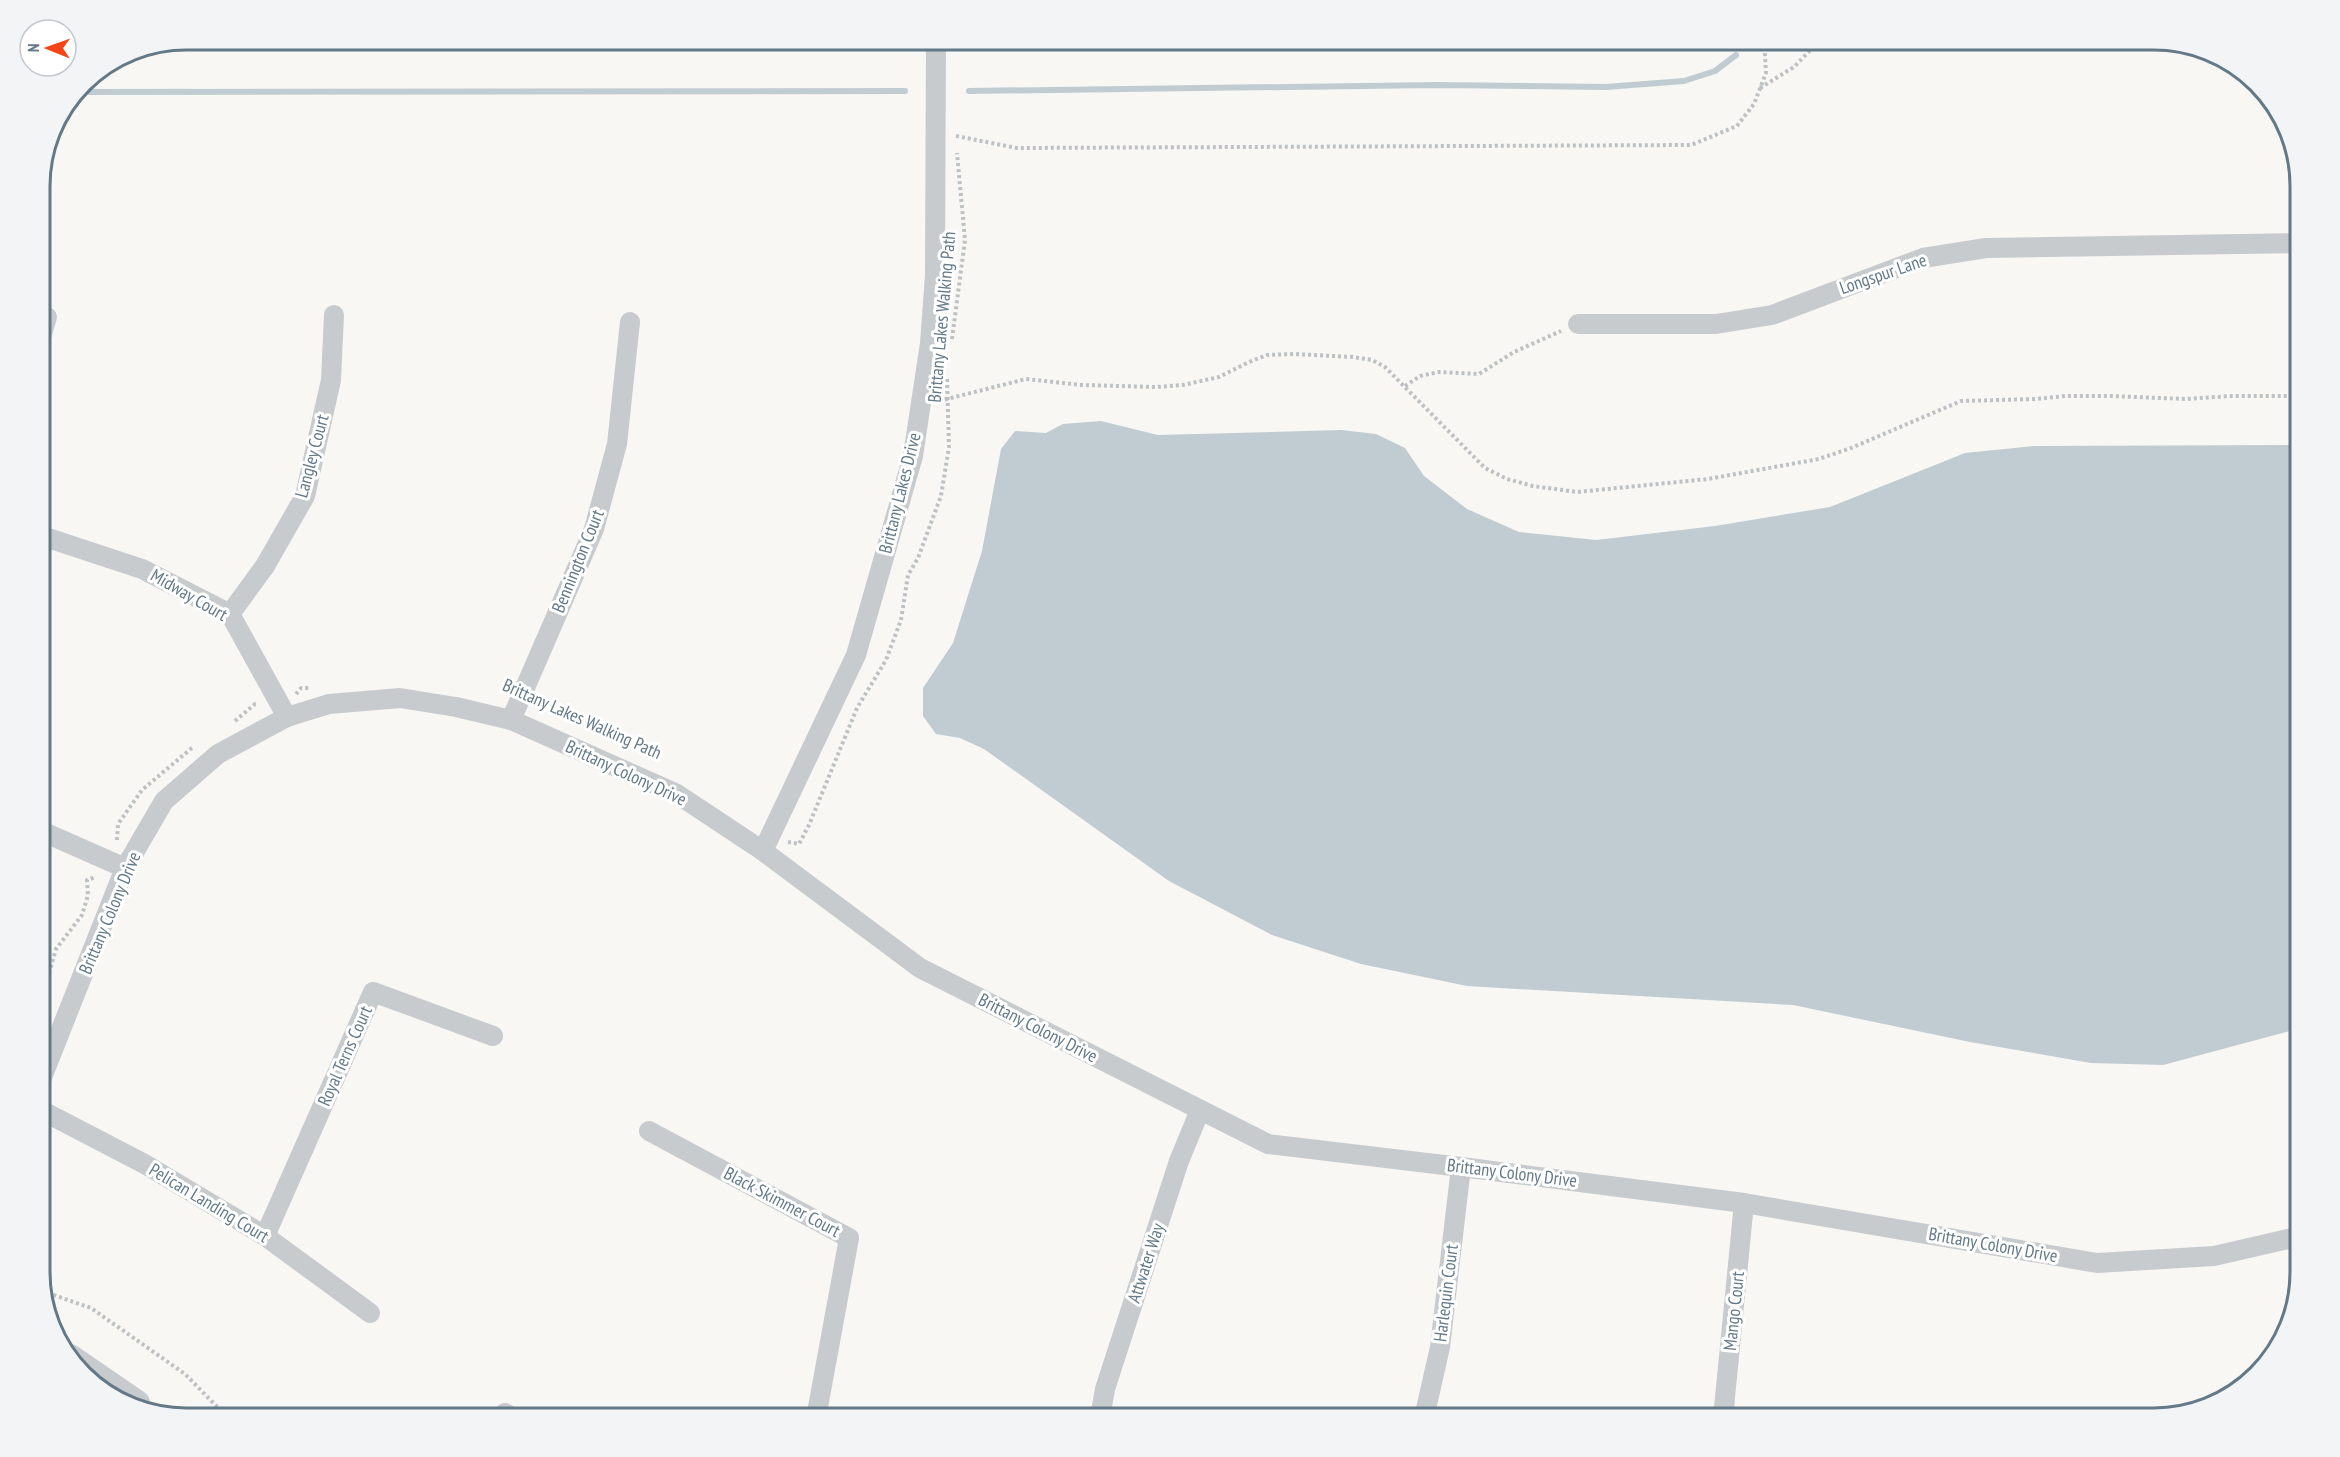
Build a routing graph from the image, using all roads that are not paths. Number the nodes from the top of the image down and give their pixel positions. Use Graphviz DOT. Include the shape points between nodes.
graph roads {
  1 [pos="936,50"];
  2 [pos="2290,243"];
  3 [pos="334,315"];
  4 [pos="630,322"];
  5 [pos="1578,324"];
  6 [pos="50,539"];
  7 [pos="230,614"];
  8 [pos="282,709"];
  9 [pos="510,720"];
  10 [pos="50,835"];
  11 [pos="763,851"];
  12 [pos="125,868"];
  13 [pos="492,1035"];
  14 [pos="50,1057"];
  15 [pos="1200,1110"];
  16 [pos="50,1115"];
  17 [pos="649,1131"];
  18 [pos="1461,1167"];
  19 [pos="1744,1203"];
  20 [pos="265,1236"];
  21 [pos="2290,1239"];
  22 [pos="370,1313"];
  23 [pos="818,1408"];
  24 [pos="1102,1408"];
  25 [pos="1426,1408"];
  26 [pos="1724,1408"];
  1 -- 11 [label="street, Brittany Lakes Drive" via="935,275 930,343 913,456 856,655"];
  2 -- 5 [label="street, Longspur Lane" via="1986,248 1923,258 1772,315 1716,324"];
  3 -- 7 [label="street, Langley Court" via="331,380 305,496 265,566"];
  4 -- 9 [label="street, Bennington Court" via="616,444 594,529"];
  6 -- 7 [label="street, Midway Court" via="142,568"];
  7 -- 8 [label="street, Midway Court"];
  8 -- 9 [label="street, Brittany Colony Drive" via="400,698"];
  8 -- 12 [label="street, Brittany Colony Drive" via="218,754 164,801"];
  9 -- 11 [label="street, Brittany Colony Drive" via="677,795"];
  10 -- 12 [label="street"];
  11 -- 15 [label="street, Brittany Colony Drive" via="920,968"];
  12 -- 14 [label="street, Brittany Colony Drive"];
  13 -- 20 [label="street, Royal Terns Court" via="373,992"];
  15 -- 18 [label="street, Brittany Colony Drive" via="1268,1144"];
  15 -- 24 [label="street, Attwater Way" via="1179,1161"];
  16 -- 20 [label="street, Pelican Landing Court" via="143,1163"];
  17 -- 23 [label="street, Black Skimmer Court" via="849,1238"];
  18 -- 19 [label="street, Brittany Colony Drive"];
  18 -- 25 [label="street, Harlequin Court" via="1440,1347"];
  19 -- 21 [label="street, Brittany Colony Drive" via="2097,1263 2214,1256"];
  19 -- 26 [label="street, Mango Court"];
  20 -- 22 [label="street, Pelican Landing Court"];
}
